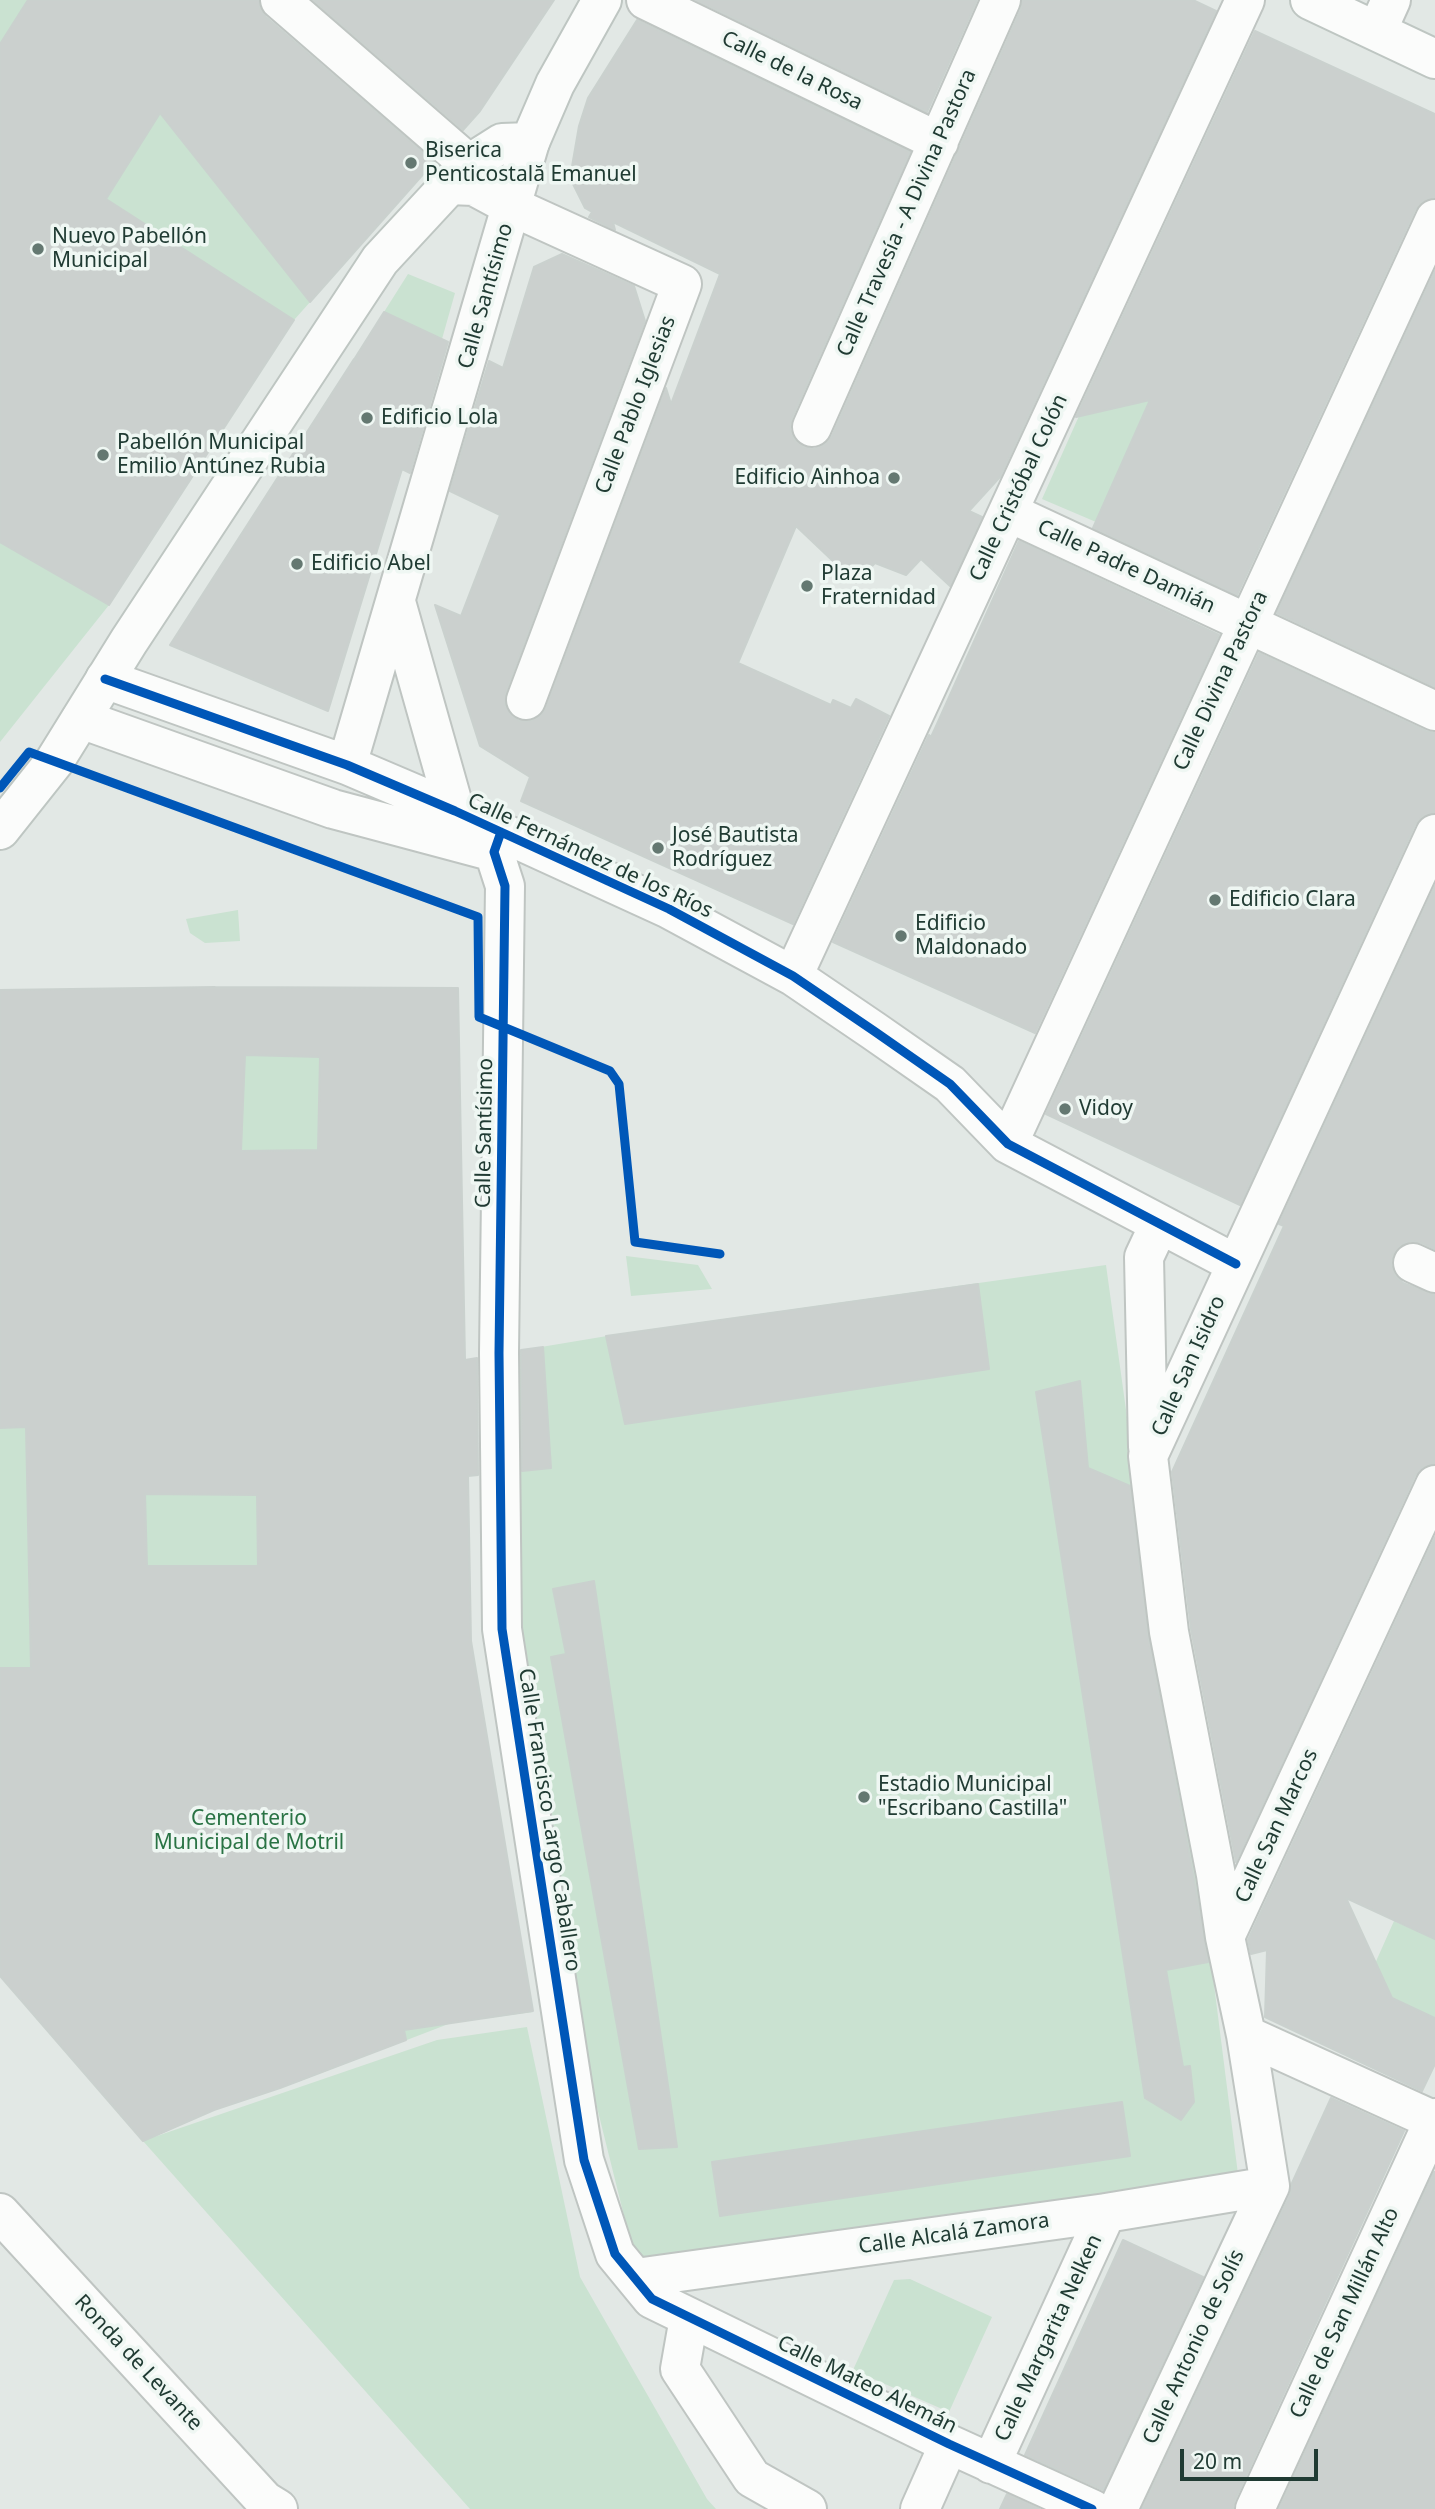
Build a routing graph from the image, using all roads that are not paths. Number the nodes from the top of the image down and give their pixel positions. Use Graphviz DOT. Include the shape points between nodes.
graph roads {
  1 [pos="281,0"];
  2 [pos="602,0"];
  3 [pos="646,0"];
  4 [pos="1001,0"];
  5 [pos="1245,0"];
  6 [pos="1310,0"];
  7 [pos="1384,16"];
  8 [pos="1435,59"];
  9 [pos="530,142"];
  10 [pos="939,142"];
  11 [pos="459,174"];
  12 [pos="513,207"];
  13 [pos="1435,219"];
  14 [pos="812,427"];
  15 [pos="1008,512"];
  16 [pos="396,602"];
  17 [pos="1248,624"];
  18 [pos="105,679"];
  19 [pos="526,700"];
  20 [pos="1435,710"];
  21 [pos="81,719"];
  22 [pos="347,765"];
  23 [pos="454,811"];
  24 [pos="0,830"];
  25 [pos="1435,834"];
  26 [pos="497,842"];
  27 [pos="793,976"];
  28 [pos="1009,1144"];
  29 [pos="1159,1225"];
  30 [pos="1236,1264"];
  31 [pos="499,1353"];
  32 [pos="1148,1456"];
  33 [pos="1435,1485"];
  34 [pos="1225,1937"];
  35 [pos="1246,2035"];
  36 [pos="1435,2120"];
  37 [pos="1270,2186"];
  38 [pos="0,2213"];
  39 [pos="1106,2213"];
  40 [pos="636,2278"];
  41 [pos="689,2318"];
  42 [pos="949,2444"];
  43 [pos="991,2463"];
  44 [pos="278,2509"];
  45 [pos="807,2509"];
  46 [pos="920,2509"];
  47 [pos="1092,2509"];
  48 [pos="1118,2509"];
  49 [pos="1255,2509"];
  1 -- 11 [label="street"];
  2 -- 9 [label="street, Calle Santísimo" via="555,84"];
  3 -- 10 [label="street, Calle de la Rosa"];
  4 -- 10 [label="street, Calle Travesía - A Divina Pastora"];
  5 -- 15 [label="street, Calle Cristóbal Colón"];
  6 -- 7 [label="street"];
  7 -- 8 [label="street"];
  9 -- 11 [label="street" via="502,143"];
  9 -- 12 [label="street, Calle Santísimo"];
  10 -- 14 [label="street, Calle Travesía - A Divina Pastora"];
  11 -- 12 [label="street"];
  11 -- 18 [label="street" via="380,260"];
  12 -- 16 [label="street, Calle Santísimo"];
  12 -- 19 [label="street, Calle Pablo Iglesias" via="682,284"];
  13 -- 17 [label="street, Calle Divina Pastora"];
  15 -- 17 [label="street, Calle Padre Damián"];
  15 -- 27 [label="street, Calle Cristóbal Colón"];
  16 -- 22 [label="street, Calle Santísimo"];
  16 -- 23 [label="street"];
  17 -- 20 [label="street, Calle Padre Damián"];
  17 -- 28 [label="street, Calle Divina Pastora"];
  18 -- 21 [label="street"];
  18 -- 22 [label="street, Calle Fernández de los Ríos"];
  21 -- 24 [label="street" via="54,762"];
  21 -- 26 [label="street, Calle Fernández de los Ríos" via="333,810"];
  22 -- 23 [label="street, Calle Fernández de los Ríos"];
  23 -- 26 [label="street, Calle Fernández de los Ríos"];
  25 -- 30 [label="street, Calle San Isidro"];
  26 -- 27 [label="street, Calle Fernández de los Ríos" via="669,909"];
  26 -- 31 [label="street, Calle Santísimo" via="505,886"];
  27 -- 28 [label="street, Calle Fernández de los Ríos" via="950,1084"];
  28 -- 29 [label="street, Calle Fernández de los Ríos"];
  29 -- 30 [label="street, Calle Fernández de los Ríos"];
  29 -- 32 [label="street" via="1144,1257"];
  30 -- 32 [label="street, Calle San Isidro"];
  31 -- 40 [label="street, Calle Francisco Largo Caballero" via="502,1629 584,2160 615,2254"];
  32 -- 34 [label="street, Calle San Isidro" via="1169,1632"];
  33 -- 34 [label="street, Calle San Marcos"];
  34 -- 35 [label="street"];
  35 -- 36 [label="street"];
  35 -- 37 [label="street"];
  36 -- 49 [label="street, Calle de San Millán Alto"];
  37 -- 39 [label="street, Calle Alcalá Zamora"];
  37 -- 48 [label="street, Calle Antonio de Solís"];
  38 -- 44 [label="street, Ronda de Levante" via="265,2501"];
  39 -- 40 [label="street, Calle Alcalá Zamora"];
  39 -- 43 [label="street, Calle Margarita Nelken"];
  40 -- 41 [label="street, Calle Mateo Alemán" via="652,2299"];
  41 -- 42 [label="street, Calle Mateo Alemán"];
  41 -- 45 [label="street" via="680,2369 752,2477"];
  42 -- 43 [label="street, Calle Mateo Alemán"];
  42 -- 46 [label="street"];
  43 -- 47 [label="street, Calle Mateo Alemán"];
}
